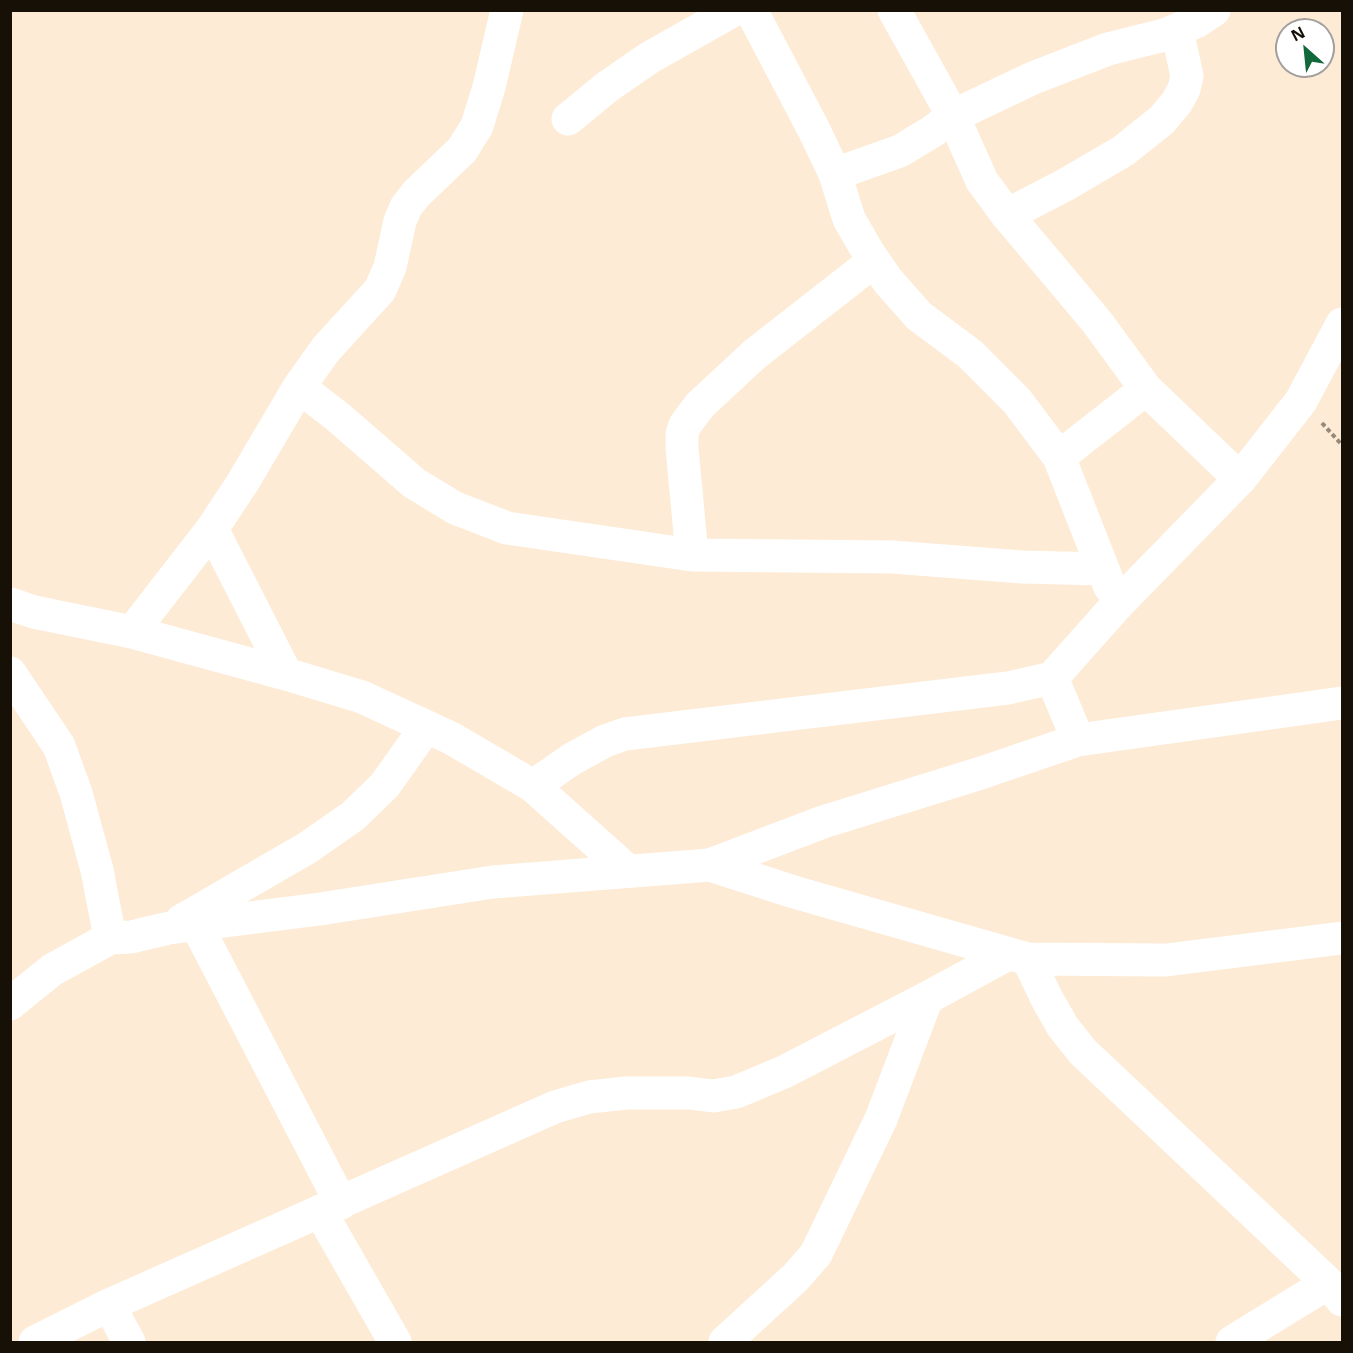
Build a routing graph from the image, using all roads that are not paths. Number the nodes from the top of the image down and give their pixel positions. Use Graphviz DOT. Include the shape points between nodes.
graph roads {
  1 [pos="507,10"];
  2 [pos="734,10"];
  3 [pos="751,10"];
  4 [pos="894,10"];
  5 [pos="1214,10"];
  6 [pos="1177,30"];
  7 [pos="953,116"];
  8 [pos="568,119"];
  9 [pos="835,174"];
  10 [pos="1007,215"];
  11 [pos="874,261"];
  12 [pos="1342,324"];
  13 [pos="298,387"];
  14 [pos="1146,389"];
  15 [pos="1059,457"];
  16 [pos="1239,479"];
  17 [pos="212,529"];
  18 [pos="692,555"];
  19 [pos="1103,569"];
  20 [pos="10,604"];
  21 [pos="1117,605"];
  22 [pos="132,632"];
  23 [pos="10,673"];
  24 [pos="286,674"];
  25 [pos="1052,678"];
  26 [pos="1342,703"];
  27 [pos="426,727"];
  28 [pos="1078,740"];
  29 [pos="533,786"];
  30 [pos="710,865"];
  31 [pos="628,871"];
  32 [pos="182,926"];
  33 [pos="110,938"];
  34 [pos="1342,938"];
  35 [pos="1018,956"];
  36 [pos="927,998"];
  37 [pos="10,1004"];
  38 [pos="331,1207"];
  39 [pos="1335,1291"];
  40 [pos="109,1305"];
  41 [pos="35,1342"];
  42 [pos="129,1342"];
  43 [pos="395,1342"];
  44 [pos="725,1342"];
  45 [pos="1232,1342"];
  1 -- 13 [label="street" via="477,126 462,150 406,207 380,290 326,349"];
  2 -- 8 [label="street" via="649,58"];
  3 -- 9 [label="street"];
  4 -- 7 [label="street"];
  5 -- 6 [label="street"];
  6 -- 7 [label="street" via="1108,49"];
  6 -- 10 [label="street" via="1187,76 1177,102 1162,120 1123,151"];
  7 -- 9 [label="street" via="900,151"];
  7 -- 10 [label="street" via="982,181"];
  9 -- 11 [label="street" via="849,219"];
  10 -- 14 [label="street" via="1097,322"];
  11 -- 15 [label="street" via="919,316 970,354 1017,401"];
  11 -- 18 [label="street" via="755,354 685,424 682,448"];
  12 -- 16 [label="street" via="1301,401"];
  13 -- 17 [label="street"];
  13 -- 18 [label="street" via="414,483 455,508 507,528"];
  14 -- 15 [label="street"];
  14 -- 16 [label="street"];
  15 -- 19 [label="street"];
  16 -- 21 [label="street"];
  17 -- 22 [label="street"];
  17 -- 24 [label="street"];
  18 -- 19 [label="street" via="892,557"];
  19 -- 21 [label="street"];
  20 -- 22 [label="street"];
  21 -- 25 [label="street"];
  22 -- 24 [label="street"];
  23 -- 33 [label="street" via="59,746 97,870"];
  24 -- 27 [label="street" via="362,697"];
  25 -- 28 [label="street"];
  25 -- 29 [label="street" via="1008,688 625,734 572,759"];
  26 -- 28 [label="street"];
  27 -- 29 [label="street"];
  27 -- 32 [label="street" via="385,785 353,816"];
  28 -- 30 [label="street" via="823,822"];
  29 -- 31 [label="street"];
  30 -- 31 [label="street"];
  30 -- 35 [label="street"];
  31 -- 32 [label="street" via="493,882"];
  32 -- 33 [label="street"];
  32 -- 38 [label="street"];
  33 -- 37 [label="street" via="52,970"];
  34 -- 35 [label="street" via="1166,960"];
  35 -- 36 [label="street"];
  35 -- 39 [label="street" via="1083,1052"];
  36 -- 38 [label="street" via="784,1072 736,1092 713,1096 589,1096 555,1107"];
  36 -- 44 [label="street" via="881,1119 816,1254"];
  38 -- 40 [label="street"];
  38 -- 43 [label="street"];
  39 -- 45 [label="street"];
  40 -- 41 [label="street"];
  40 -- 42 [label="street"];
}
